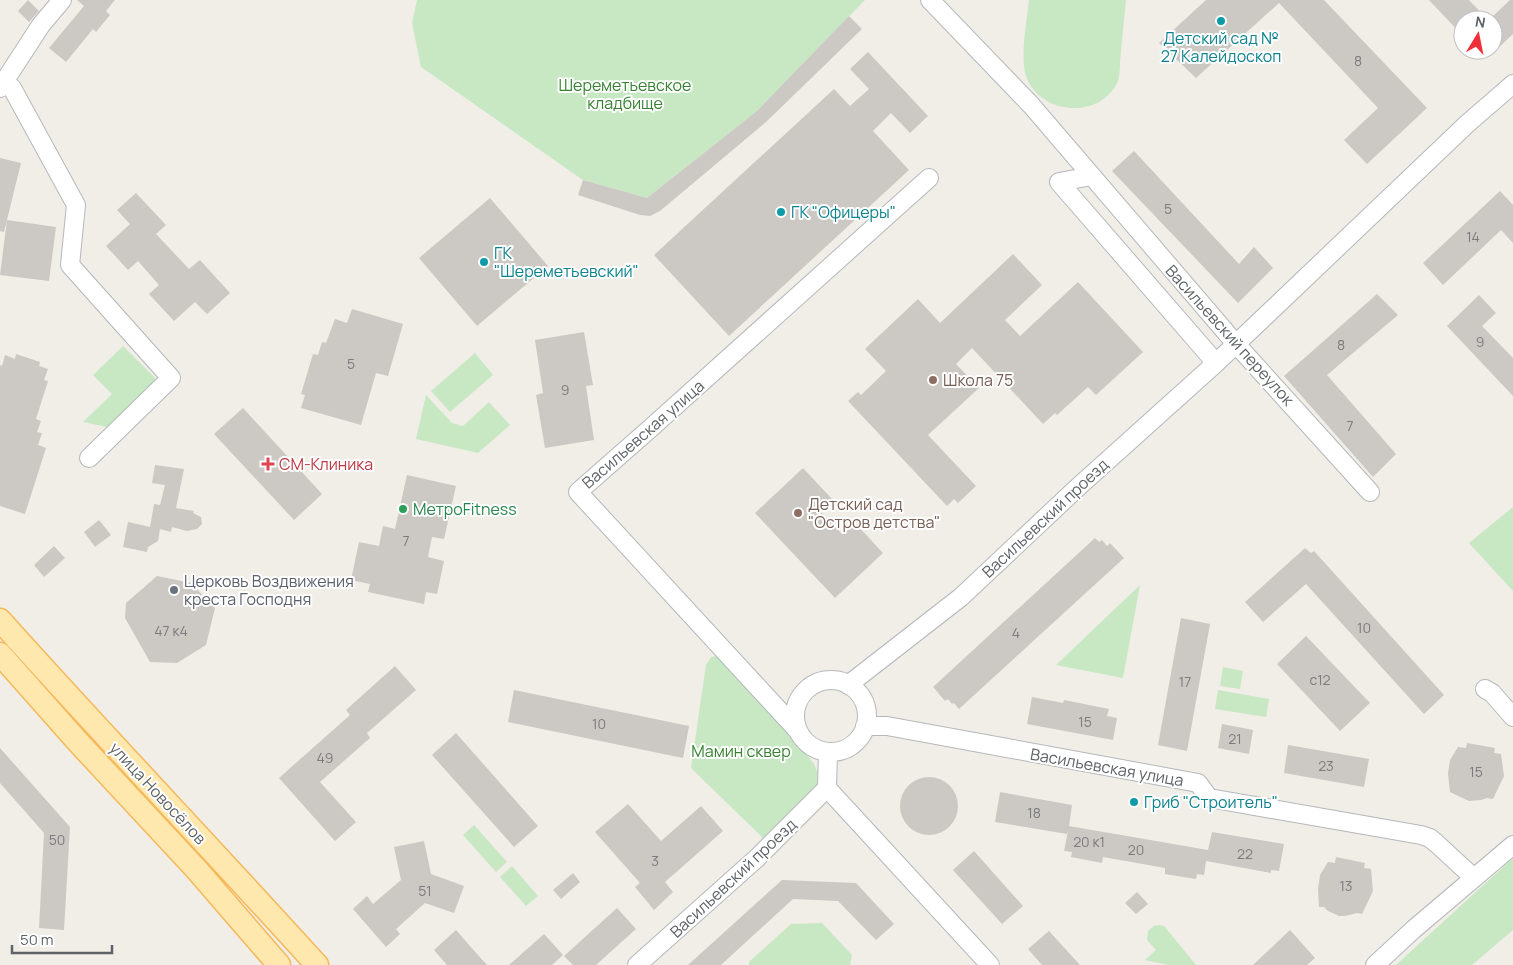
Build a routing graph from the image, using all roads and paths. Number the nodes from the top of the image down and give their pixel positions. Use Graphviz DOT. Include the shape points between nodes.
graph roads {
  1 [pos="62,0"];
  2 [pos="930,0"];
  3 [pos="1513,84"];
  4 [pos="6,88"];
  5 [pos="1092,176"];
  6 [pos="929,178"];
  7 [pos="1236,344"];
  8 [pos="1216,363"];
  9 [pos="89,458"];
  10 [pos="1370,492"];
  11 [pos="0,620"];
  12 [pos="0,654"];
  13 [pos="848,685"];
  14 [pos="1485,689"];
  15 [pos="1513,717"];
  16 [pos="865,726"];
  17 [pos="799,732"];
  18 [pos="828,752"];
  19 [pos="827,788"];
  20 [pos="1513,846"];
  21 [pos="1474,878"];
  22 [pos="279,965"];
  23 [pos="317,965"];
  24 [pos="637,965"];
  25 [pos="990,965"];
  26 [pos="1375,965"];
  1 -- 4 [label="street" via="41,25"];
  2 -- 5 [label="street, Васильевский переулок" via="1031,105"];
  3 -- 7 [label="street, Васильевский проезд"];
  4 -- 9 [label="street" via="76,204 70,265 171,378"];
  5 -- 7 [label="street, Васильевский переулок"];
  5 -- 8 [label="street" via="1059,182"];
  6 -- 17 [label="street, Васильевская улица" via="578,492"];
  7 -- 8 [label="street, Васильевский проезд"];
  7 -- 10 [label="street, Васильевский переулок"];
  8 -- 13 [label="street, Васильевский проезд" via="1076,488 961,597"];
  11 -- 23 [label="main road, улица Новосёлов"];
  12 -- 22 [label="main road, улица Новосёлов"];
  13 -- 16 [label="street" via="864,702"];
  13 -- 17 [label="street" via="825,681 805,691 795,710"];
  14 -- 15 [label="street"];
  16 -- 18 [label="street" via="851,746"];
  16 -- 21 [label="street, Васильевская улица" via="887,726 1198,783 1209,798 1421,835 1436,842"];
  17 -- 18 [label="street" via="816,749"];
  18 -- 19 [label="street"];
  19 -- 24 [label="street, Васильевский проезд" via="757,858"];
  19 -- 25 [label="street"];
  20 -- 21 [label="street"];
  21 -- 26 [label="street"];
}
